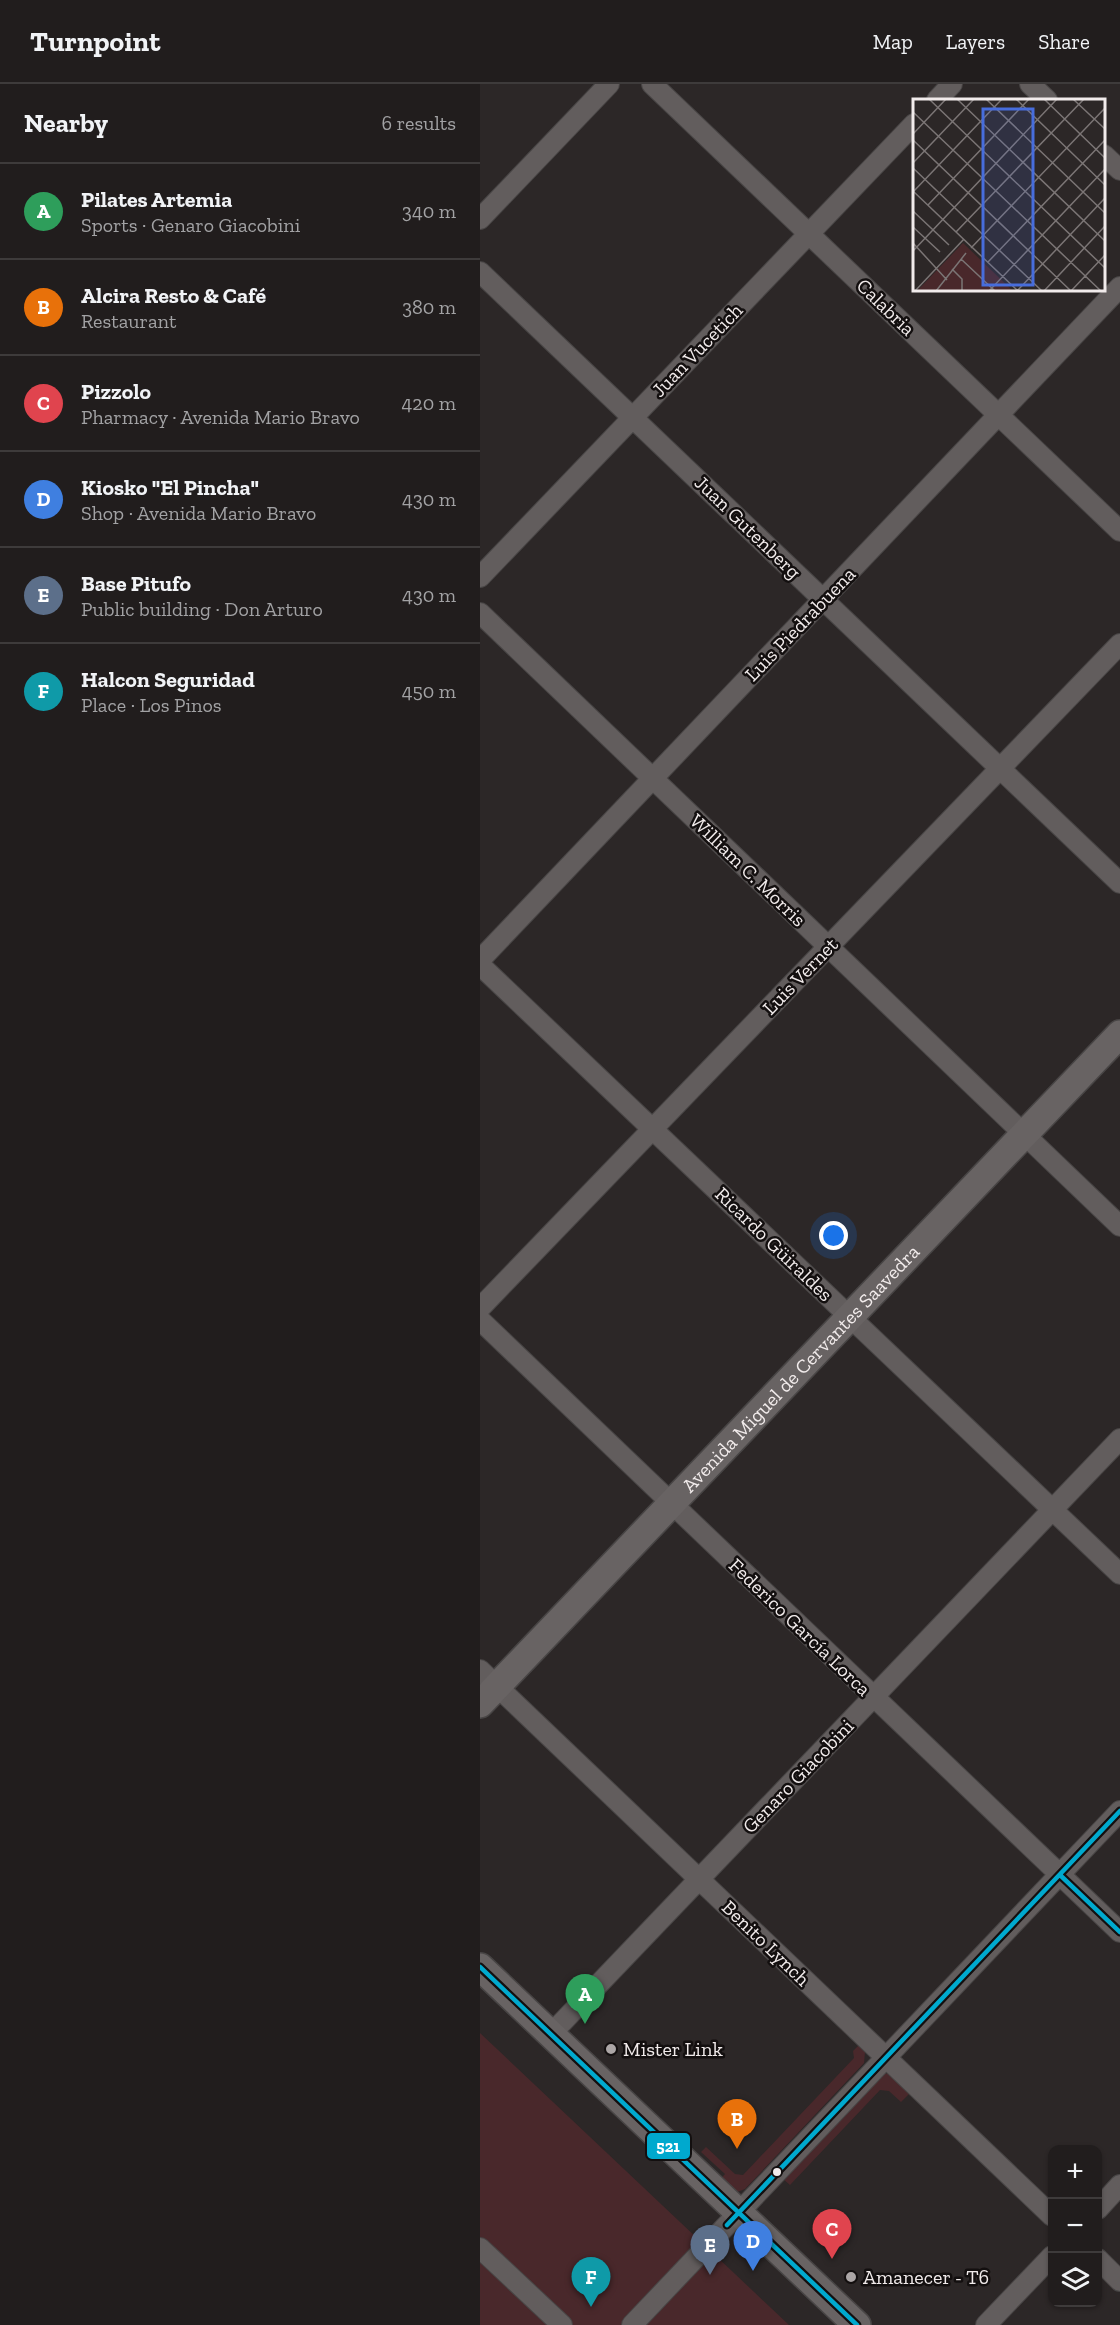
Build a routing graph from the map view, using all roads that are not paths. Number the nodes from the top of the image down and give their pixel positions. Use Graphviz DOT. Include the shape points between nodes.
graph roads {
  1 [pos="609,84"];
  2 [pos="652,84"];
  3 [pos="952,84"];
  4 [pos="1030,84"];
  5 [pos="938,99"];
  6 [pos="1046,99"];
  7 [pos="913,126"];
  8 [pos="1105,155"];
  9 [pos="1120,170"];
  10 [pos="480,219"];
  11 [pos="809,233"];
  12 [pos="480,272"];
  13 [pos="1120,288"];
  14 [pos="999,415"];
  15 [pos="633,417"];
  16 [pos="1120,531"];
  17 [pos="480,577"];
  18 [pos="823,599"];
  19 [pos="480,613"];
  20 [pos="1120,644"];
  21 [pos="1000,768"];
  22 [pos="652,779"];
  23 [pos="1120,883"];
  24 [pos="828,946"];
  25 [pos="480,960"];
  26 [pos="480,965"];
  27 [pos="1120,1034"];
  28 [pos="653,1128"];
  29 [pos="1024,1135"];
  30 [pos="1120,1226"];
  31 [pos="480,1308"];
  32 [pos="850,1316"];
  33 [pos="480,1320"];
  34 [pos="1120,1439"];
  35 [pos="671,1504"];
  36 [pos="1052,1510"];
  37 [pos="1120,1574"];
  38 [pos="486,1687"];
  39 [pos="873,1697"];
  40 [pos="1120,1811"];
  41 [pos="1060,1875"];
  42 [pos="699,1880"];
  43 [pos="1120,1932"];
  44 [pos="480,1967"];
  45 [pos="480,1990"];
  46 [pos="550,2034"];
  47 [pos="886,2058"];
  48 [pos="1120,2185"];
  49 [pos="1102,2205"];
  50 [pos="1048,2211"];
  51 [pos="733,2219"];
  52 [pos="480,2248"];
  53 [pos="1048,2261"];
  54 [pos="1102,2263"];
  55 [pos="1120,2281"];
  56 [pos="562,2325"];
  57 [pos="632,2325"];
  58 [pos="833,2325"];
  59 [pos="857,2325"];
  60 [pos="986,2325"];
  1 -- 10 [label="street"];
  2 -- 11 [label="street, Calabria"];
  3 -- 5 [label="street"];
  4 -- 6 [label="street"];
  7 -- 11 [label="street, Juan Vucetich"];
  8 -- 9 [label="street"];
  11 -- 14 [label="street, Calabria"];
  11 -- 15 [label="street, Juan Vucetich"];
  12 -- 15 [label="street, Juan Gutenberg"];
  13 -- 14 [label="street, Luis Piedrabuena"];
  14 -- 16 [label="street, Calabria"];
  14 -- 18 [label="street, Luis Piedrabuena"];
  15 -- 17 [label="street, Juan Vucetich"];
  15 -- 18 [label="street, Juan Gutenberg"];
  18 -- 21 [label="street, Juan Gutenberg"];
  18 -- 22 [label="street, Luis Piedrabuena"];
  19 -- 22 [label="street, William C. Morris"];
  20 -- 21 [label="street, Luis Vernet"];
  21 -- 23 [label="street, Juan Gutenberg"];
  21 -- 24 [label="street, Luis Vernet"];
  22 -- 24 [label="street, William C. Morris"];
  22 -- 25 [label="street, Luis Piedrabuena"];
  24 -- 28 [label="street, Luis Vernet"];
  24 -- 29 [label="street, William C. Morris"];
  26 -- 28 [label="street, Ricardo Güiraldes"];
  27 -- 29 [label="main road, Avenida Miguel de Cervantes Saavedra"];
  28 -- 31 [label="street, Luis Vernet"];
  28 -- 32 [label="street, Ricardo Güiraldes"];
  29 -- 30 [label="street, William C. Morris"];
  29 -- 32 [label="main road, Avenida Miguel de Cervantes Saavedra"];
  32 -- 35 [label="main road, Avenida Miguel de Cervantes Saavedra"];
  32 -- 36 [label="street, Ricardo Güiraldes"];
  33 -- 35 [label="street, Federico García Lorca"];
  34 -- 36 [label="street, Genaro Giacobini"];
  35 -- 38 [label="main road, Avenida Miguel de Cervantes Saavedra"];
  35 -- 39 [label="street, Federico García Lorca"];
  36 -- 37 [label="street, Ricardo Güiraldes"];
  36 -- 39 [label="street, Genaro Giacobini"];
  38 -- 42 [label="street, Benito Lynch"];
  39 -- 41 [label="street, Federico García Lorca"];
  39 -- 42 [label="street, Genaro Giacobini"];
  40 -- 41 [label="street"];
  41 -- 43 [label="street, Federico García Lorca"];
  41 -- 47 [label="street"];
  42 -- 46 [label="street, Genaro Giacobini"];
  42 -- 47 [label="street, Benito Lynch"];
  44 -- 46 [label="main road"];
  45 -- 51 [label="main road"];
  46 -- 51 [label="main road"];
  47 -- 50 [label="street, Benito Lynch"];
  47 -- 51 [label="street"];
  48 -- 49 [label="street"];
  51 -- 57 [label="street"];
  51 -- 58 [label="main road"];
  51 -- 59 [label="main road"];
  52 -- 56 [label="street"];
  53 -- 60 [label="street"];
  54 -- 55 [label="street"];
}
